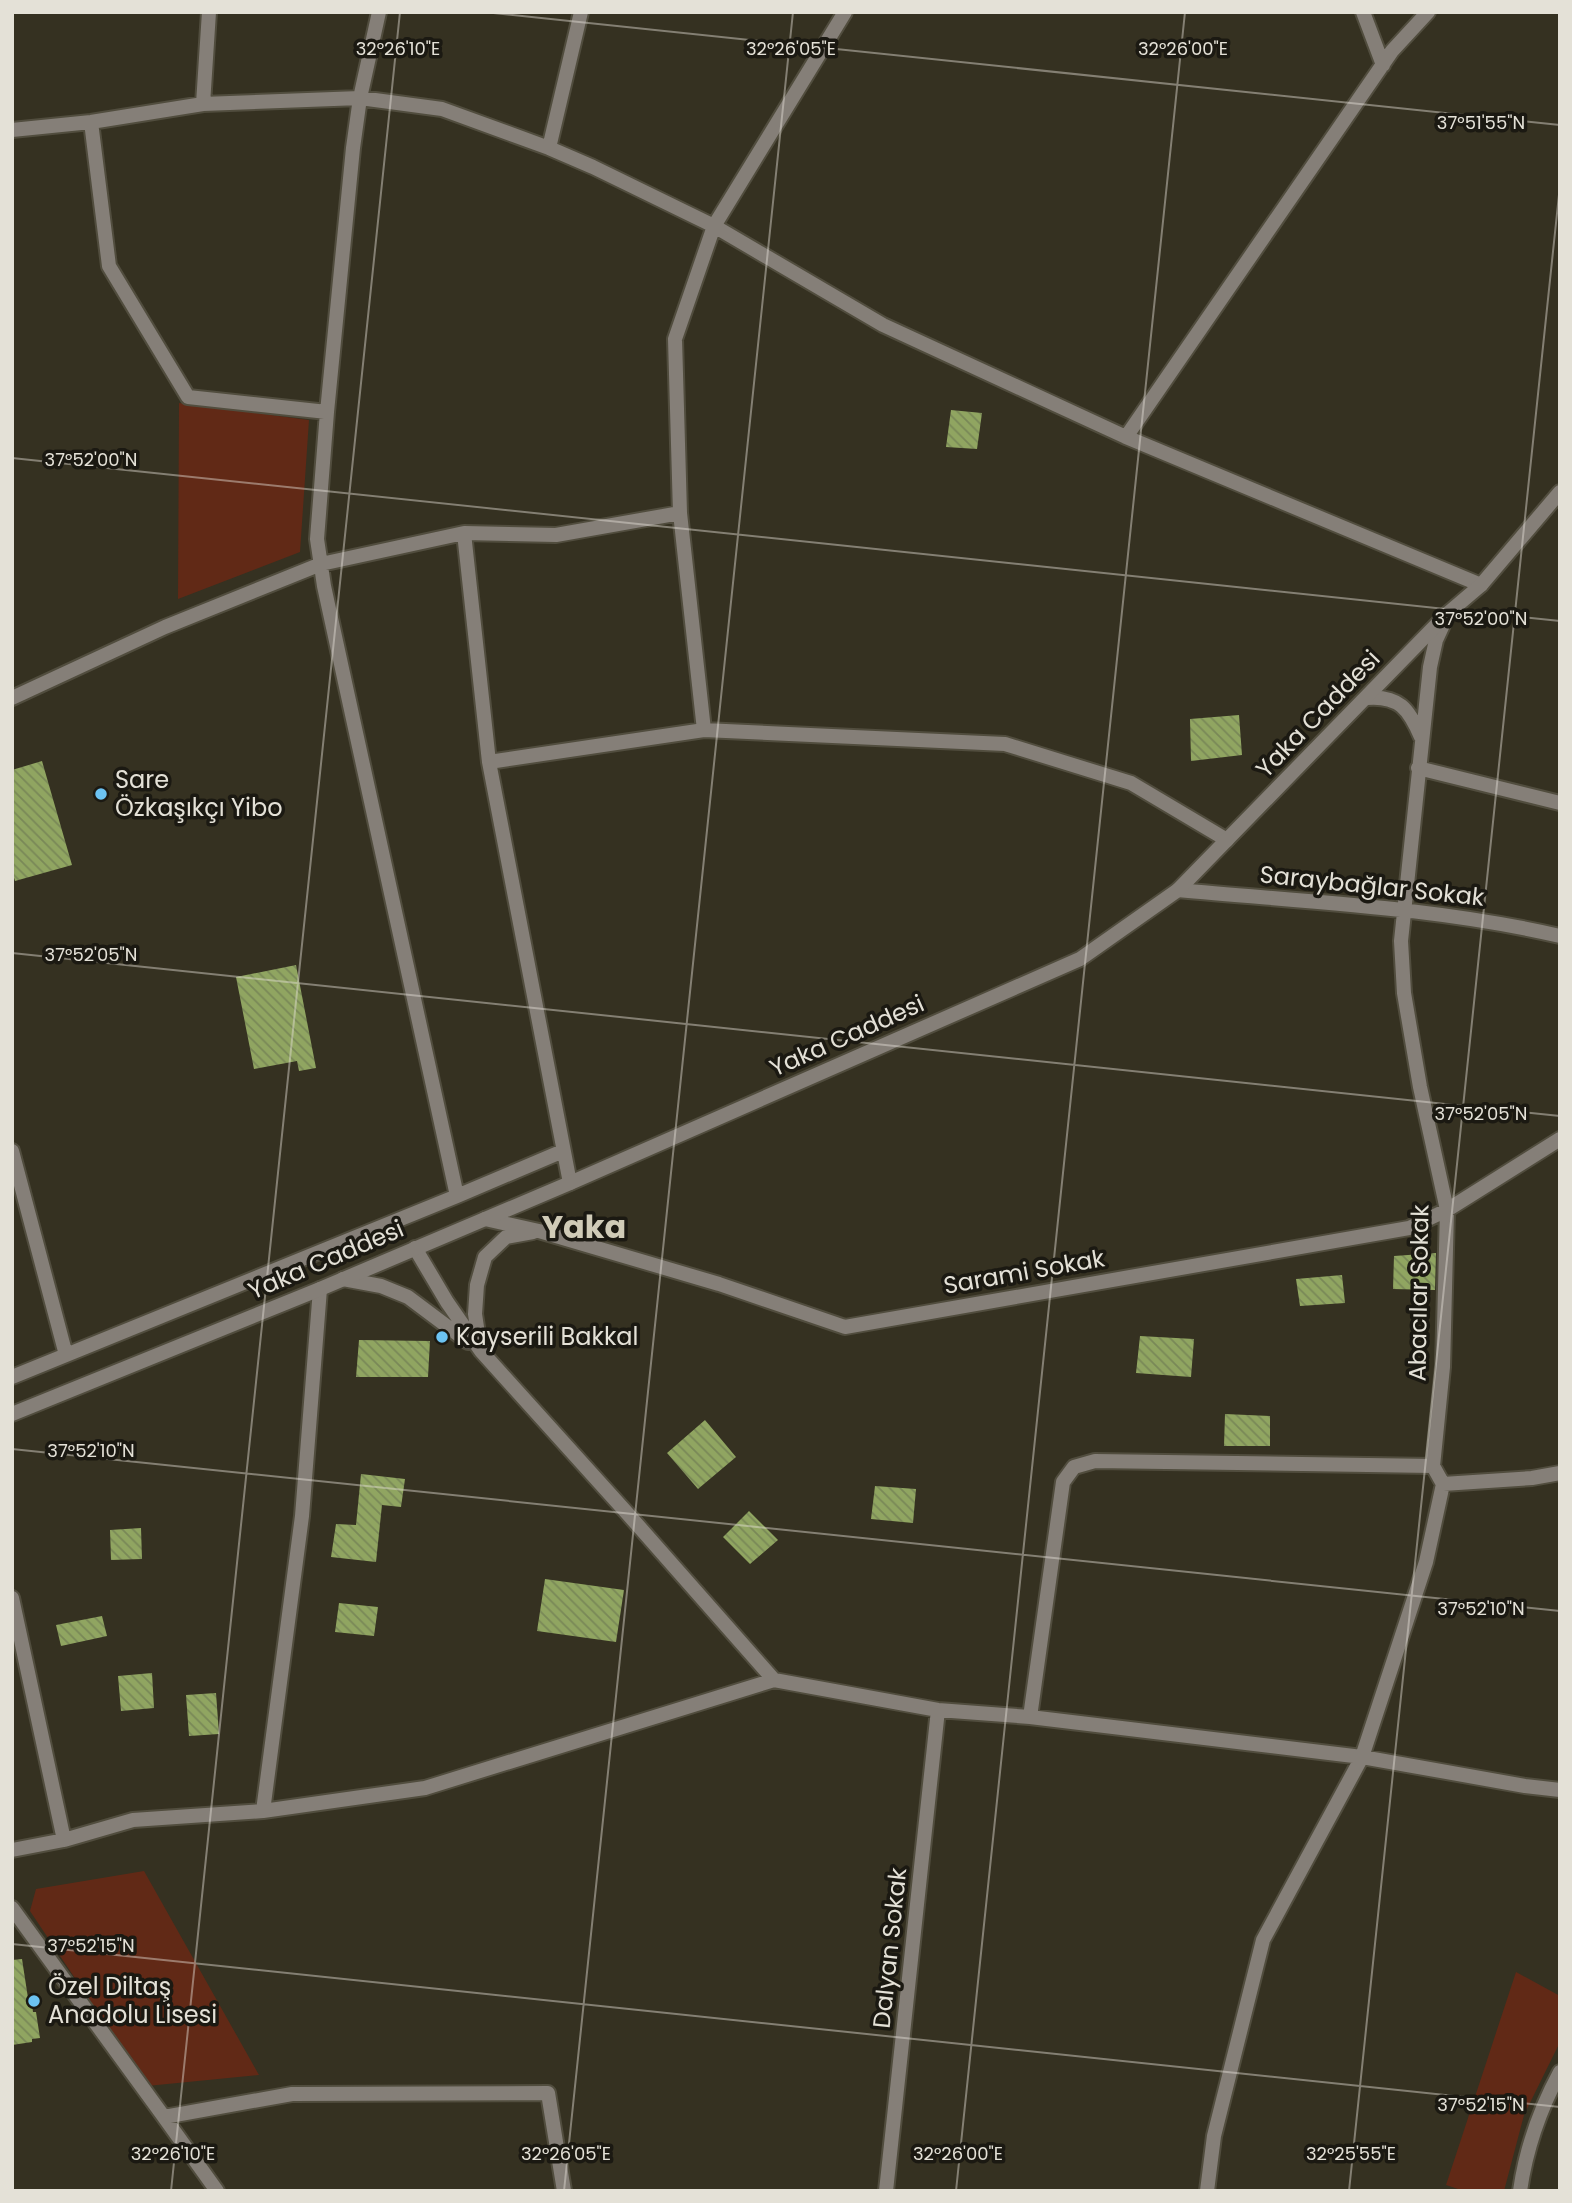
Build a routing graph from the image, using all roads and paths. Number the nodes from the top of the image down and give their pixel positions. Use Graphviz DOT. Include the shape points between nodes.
graph roads {
  1 [pos="209,12"];
  2 [pos="379,12"];
  3 [pos="581,12"];
  4 [pos="845,12"];
  5 [pos="1363,12"];
  6 [pos="1428,12"];
  7 [pos="1382,65"];
  8 [pos="360,98"];
  9 [pos="203,104"];
  10 [pos="91,121"];
  11 [pos="12,130"];
  12 [pos="549,148"];
  13 [pos="715,226"];
  14 [pos="327,412"];
  15 [pos="1126,438"];
  16 [pos="1560,492"];
  17 [pos="680,513"];
  18 [pos="464,533"];
  19 [pos="321,564"];
  20 [pos="1481,585"];
  21 [pos="1447,614"];
  22 [pos="12,698"];
  23 [pos="1366,698"];
  24 [pos="704,730"];
  25 [pos="1422,739"];
  26 [pos="489,762"];
  27 [pos="1418,768"];
  28 [pos="1560,803"];
  29 [pos="1227,840"];
  30 [pos="1178,890"];
  31 [pos="1405,911"];
  32 [pos="1560,936"];
  33 [pos="1560,1139"];
  34 [pos="12,1151"];
  35 [pos="563,1151"];
  36 [pos="570,1182"];
  37 [pos="457,1196"];
  38 [pos="1447,1210"];
  39 [pos="485,1219"];
  40 [pos="539,1231"];
  41 [pos="415,1248"];
  42 [pos="344,1279"];
  43 [pos="320,1289"];
  44 [pos="481,1351"];
  45 [pos="66,1354"];
  46 [pos="12,1377"];
  47 [pos="12,1414"];
  48 [pos="1433,1466"];
  49 [pos="1560,1473"];
  50 [pos="1443,1484"];
  51 [pos="12,1598"];
  52 [pos="774,1680"];
  53 [pos="939,1710"];
  54 [pos="1030,1717"];
  55 [pos="1362,1757"];
  56 [pos="1560,1790"];
  57 [pos="263,1811"];
  58 [pos="64,1840"];
  59 [pos="12,1850"];
  60 [pos="12,1908"];
  61 [pos="1560,2072"];
  62 [pos="164,2117"];
  63 [pos="217,2191"];
  64 [pos="564,2191"];
  65 [pos="886,2191"];
  66 [pos="1207,2191"];
  67 [pos="1520,2191"];
  1 -- 9 [label="street"];
  2 -- 8 [label="street"];
  3 -- 12 [label="street"];
  4 -- 13 [label="street"];
  5 -- 7 [label="street"];
  6 -- 7 [label="street"];
  7 -- 15 [label="street"];
  8 -- 9 [label="street"];
  8 -- 12 [label="street" via="442,109"];
  8 -- 14 [label="street"];
  9 -- 10 [label="street"];
  10 -- 11 [label="street"];
  10 -- 14 [label="street" via="109,266 188,397"];
  12 -- 13 [label="street"];
  13 -- 15 [label="street" via="883,325"];
  13 -- 17 [label="street" via="675,339"];
  14 -- 19 [label="street" via="317,539"];
  15 -- 20 [label="street"];
  16 -- 20 [label="street, Yaka Caddesi"];
  17 -- 18 [label="street" via="556,535"];
  17 -- 24 [label="street"];
  18 -- 19 [label="street"];
  18 -- 26 [label="street"];
  19 -- 22 [label="street" via="164,627"];
  19 -- 37 [label="street"];
  20 -- 21 [label="street, Yaka Caddesi"];
  21 -- 23 [label="street, Yaka Caddesi"];
  21 -- 25 [label="street, Abacılar Sokak" via="1430,667"];
  23 -- 25 [label="street" via="1400,703 1413,717"];
  23 -- 29 [label="street, Yaka Caddesi"];
  24 -- 26 [label="street"];
  24 -- 29 [label="street" via="1005,744 1132,783"];
  25 -- 27 [label="street, Abacılar Sokak"];
  26 -- 35 [label="street"];
  27 -- 28 [label="street"];
  27 -- 31 [label="street, Abacılar Sokak"];
  29 -- 30 [label="street, Yaka Caddesi"];
  30 -- 31 [label="street, Saraybağlar Sokak"];
  30 -- 36 [label="street, Yaka Caddesi" via="1080,959"];
  31 -- 32 [label="street, Saraybağlar Sokak"];
  31 -- 38 [label="street, Abacılar Sokak" via="1401,941 1404,993"];
  33 -- 38 [label="street, Sarami Sokak"];
  34 -- 45 [label="street"];
  35 -- 36 [label="street"];
  35 -- 37 [label="street"];
  36 -- 39 [label="street, Yaka Caddesi"];
  37 -- 45 [label="street"];
  38 -- 40 [label="street, Sarami Sokak" via="1409,1228 845,1327"];
  38 -- 48 [label="street, Abacılar Sokak" via="1443,1367"];
  39 -- 40 [label="street, Sarami Sokak"];
  39 -- 41 [label="street, Yaka Caddesi"];
  40 -- 44 [label="street" via="506,1237 485,1257 475,1314"];
  41 -- 42 [label="street, Yaka Caddesi"];
  41 -- 44 [label="street"];
  42 -- 43 [label="street, Yaka Caddesi"];
  42 -- 44 [label="street" via="408,1297"];
  43 -- 47 [label="street, Yaka Caddesi"];
  43 -- 57 [label="street" via="302,1516"];
  44 -- 52 [label="street"];
  45 -- 46 [label="street"];
  48 -- 50 [label="street"];
  48 -- 54 [label="street" via="1095,1461 1074,1467 1063,1482"];
  49 -- 50 [label="street"];
  50 -- 55 [label="street" via="1426,1562"];
  51 -- 58 [label="street"];
  52 -- 53 [label="street"];
  52 -- 57 [label="street" via="425,1788"];
  53 -- 54 [label="street"];
  53 -- 65 [label="street, Dalyan Sokak"];
  54 -- 55 [label="street"];
  55 -- 56 [label="street"];
  55 -- 66 [label="street" via="1263,1940 1214,2136"];
  57 -- 58 [label="street" via="133,1820"];
  58 -- 59 [label="street"];
  60 -- 62 [label="street"];
  61 -- 67 [label="street" via="1524,2160"];
  62 -- 63 [label="street"];
  62 -- 64 [label="street" via="292,2094 548,2094"];
}
